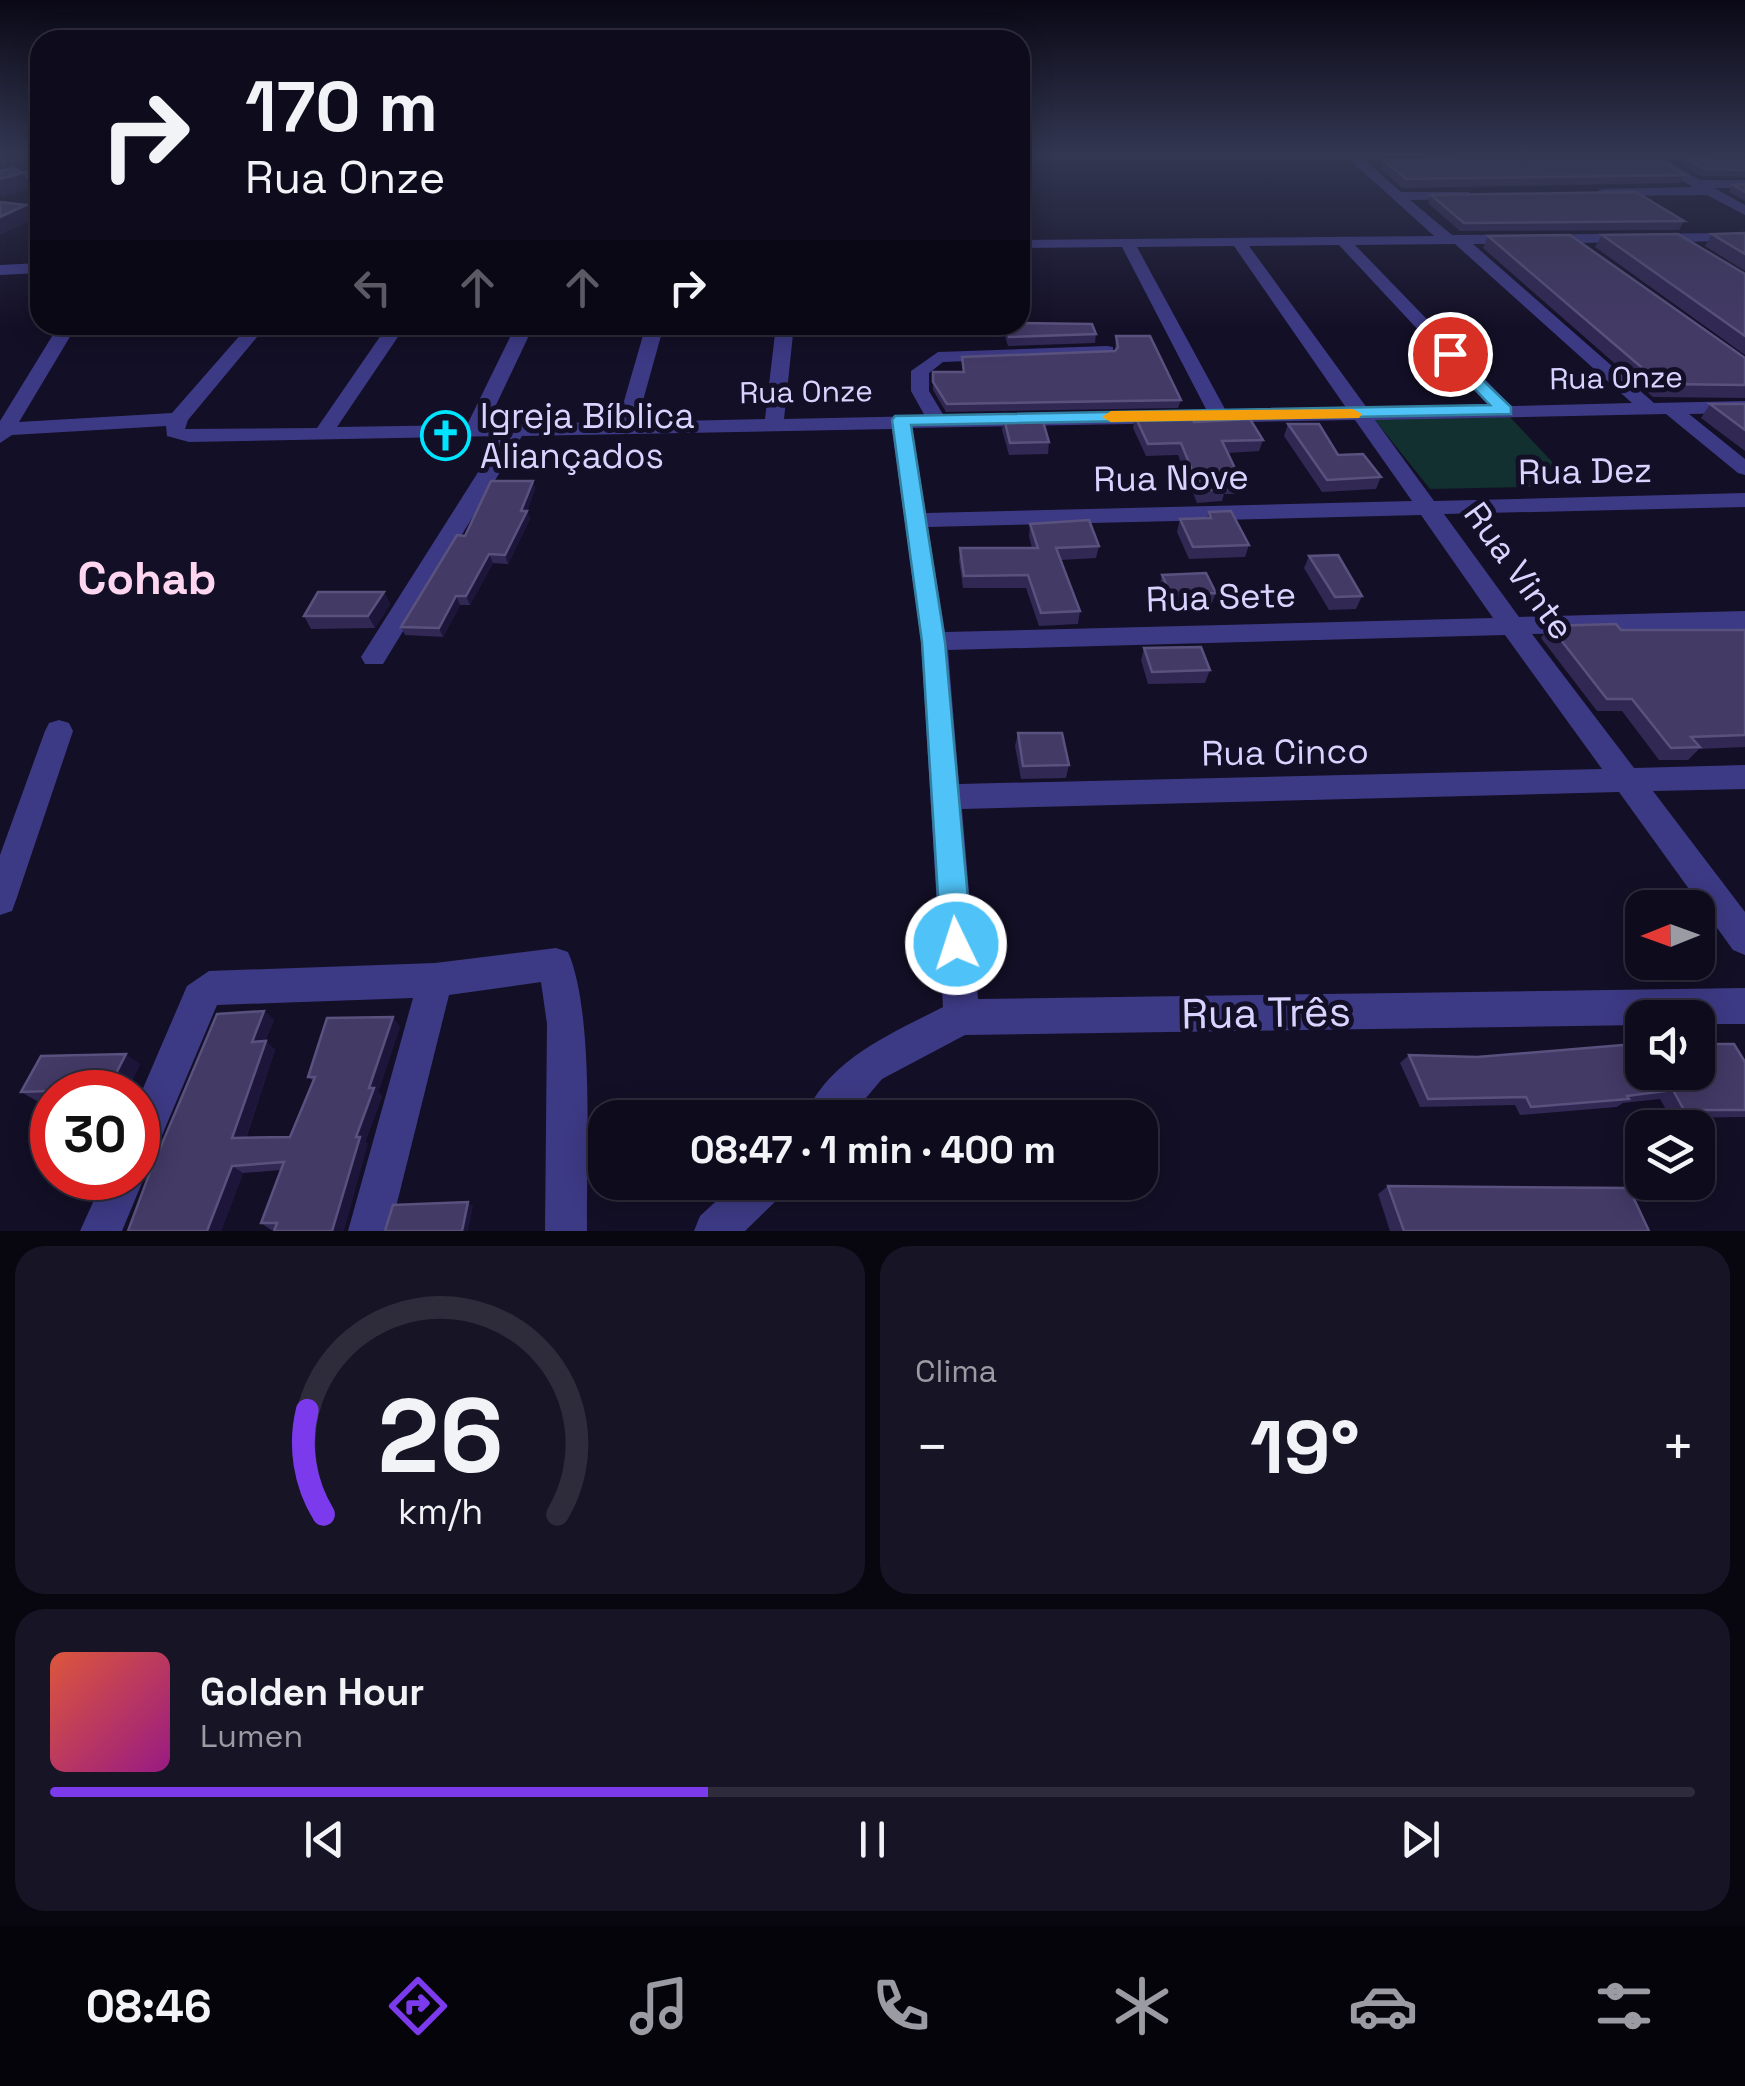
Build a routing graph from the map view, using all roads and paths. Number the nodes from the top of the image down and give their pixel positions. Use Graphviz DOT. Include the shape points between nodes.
graph roads {
  1 [pos="1419,213"];
  2 [pos="1745,237"];
  3 [pos="1568,238"];
  4 [pos="1676,238"];
  5 [pos="1452,239"];
  6 [pos="1342,240"];
  7 [pos="1127,242"];
  8 [pos="1238,242"];
  9 [pos="1030,244"];
  10 [pos="1704,256"];
  11 [pos="1600,262"];
  12 [pos="30,268"];
  13 [pos="0,270"];
  14 [pos="62,335"];
  15 [pos="250,335"];
  16 [pos="390,335"];
  17 [pos="519,335"];
  18 [pos="652,335"];
  19 [pos="784,335"];
  20 [pos="1107,351"];
  21 [pos="1646,406"];
  22 [pos="1669,406"];
  23 [pos="1745,407"];
  24 [pos="1504,410"];
  25 [pos="1360,414"];
  26 [pos="1218,415"];
  27 [pos="936,419"];
  28 [pos="901,420"];
  29 [pos="176,423"];
  30 [pos="774,423"];
  31 [pos="626,426"];
  32 [pos="516,429"];
  33 [pos="474,430"];
  34 [pos="324,432"];
  35 [pos="3,433"];
  36 [pos="1745,469"];
  37 [pos="1745,500"];
  38 [pos="1426,507"];
  39 [pos="918,520"];
  40 [pos="1745,620"];
  41 [pos="1510,624"];
  42 [pos="934,642"];
  43 [pos="374,657"];
  44 [pos="59,731"];
  45 [pos="1745,777"];
  46 [pos="1627,782"];
  47 [pos="945,797"];
  48 [pos="0,900"];
  49 [pos="1745,939"];
  50 [pos="435,980"];
  51 [pos="1745,1006"];
  52 [pos="962,1017"];
  53 [pos="160,1093"];
  54 [pos="839,1100"];
  55 [pos="114,1200"];
  56 [pos="748,1200"];
  57 [pos="101,1231"];
  58 [pos="370,1231"];
  59 [pos="566,1231"];
  60 [pos="716,1231"];
  1 -- 5 [label="street"];
  2 -- 4 [label="street"];
  3 -- 4 [label="street"];
  3 -- 5 [label="street"];
  3 -- 11 [label="street"];
  4 -- 10 [label="street"];
  5 -- 6 [label="street"];
  5 -- 21 [label="street"];
  6 -- 8 [label="street"];
  6 -- 24 [label="street"];
  7 -- 8 [label="street"];
  7 -- 9 [label="street"];
  7 -- 26 [label="street"];
  8 -- 25 [label="street, Rua Vinte"];
  12 -- 13 [label="street"];
  14 -- 35 [label="street"];
  15 -- 29 [label="street"];
  16 -- 34 [label="street"];
  17 -- 33 [label="street"];
  18 -- 31 [label="street"];
  19 -- 30 [label="street"];
  20 -- 27 [label="street" via="938,357 918,382"];
  21 -- 22 [label="street, Rua Onze"];
  21 -- 24 [label="street, Rua Onze"];
  22 -- 23 [label="street, Rua Onze"];
  22 -- 36 [label="street"];
  24 -- 25 [label="street, Rua Onze"];
  25 -- 26 [label="street, Rua Onze"];
  25 -- 38 [label="street, Rua Vinte"];
  26 -- 27 [label="street, Rua Onze"];
  27 -- 28 [label="street, Rua Onze"];
  28 -- 30 [label="street, Rua Onze"];
  28 -- 39 [label="street"];
  29 -- 34 [label="street, Rua Onze" via="174,432 189,436"];
  29 -- 35 [label="street, Rua Onze"];
  30 -- 31 [label="street, Rua Onze"];
  31 -- 32 [label="street, Rua Onze"];
  32 -- 33 [label="street, Rua Onze"];
  32 -- 43 [label="street"];
  33 -- 34 [label="street, Rua Onze"];
  37 -- 38 [label="street, Rua Dez"];
  38 -- 39 [label="street, Rua Nove"];
  38 -- 41 [label="street, Rua Vinte"];
  39 -- 42 [label="street"];
  40 -- 41 [label="street, Rua Sete"];
  41 -- 42 [label="street, Rua Sete"];
  41 -- 46 [label="street, Rua Vinte"];
  42 -- 47 [label="street"];
  44 -- 48 [label="street"];
  45 -- 46 [label="street, Rua Cinco"];
  46 -- 47 [label="street, Rua Cinco"];
  46 -- 49 [label="street, Rua Vinte"];
  47 -- 52 [label="street"];
  50 -- 53 [label="street" via="208,988"];
  50 -- 58 [label="street"];
  50 -- 59 [label="street" via="558,965 567,1082"];
  51 -- 52 [label="street, Rua Três"];
  52 -- 54 [label="street, Rua Três" via="869,1066"];
  55 -- 57 [label="street"];
  56 -- 60 [label="street"];
}
